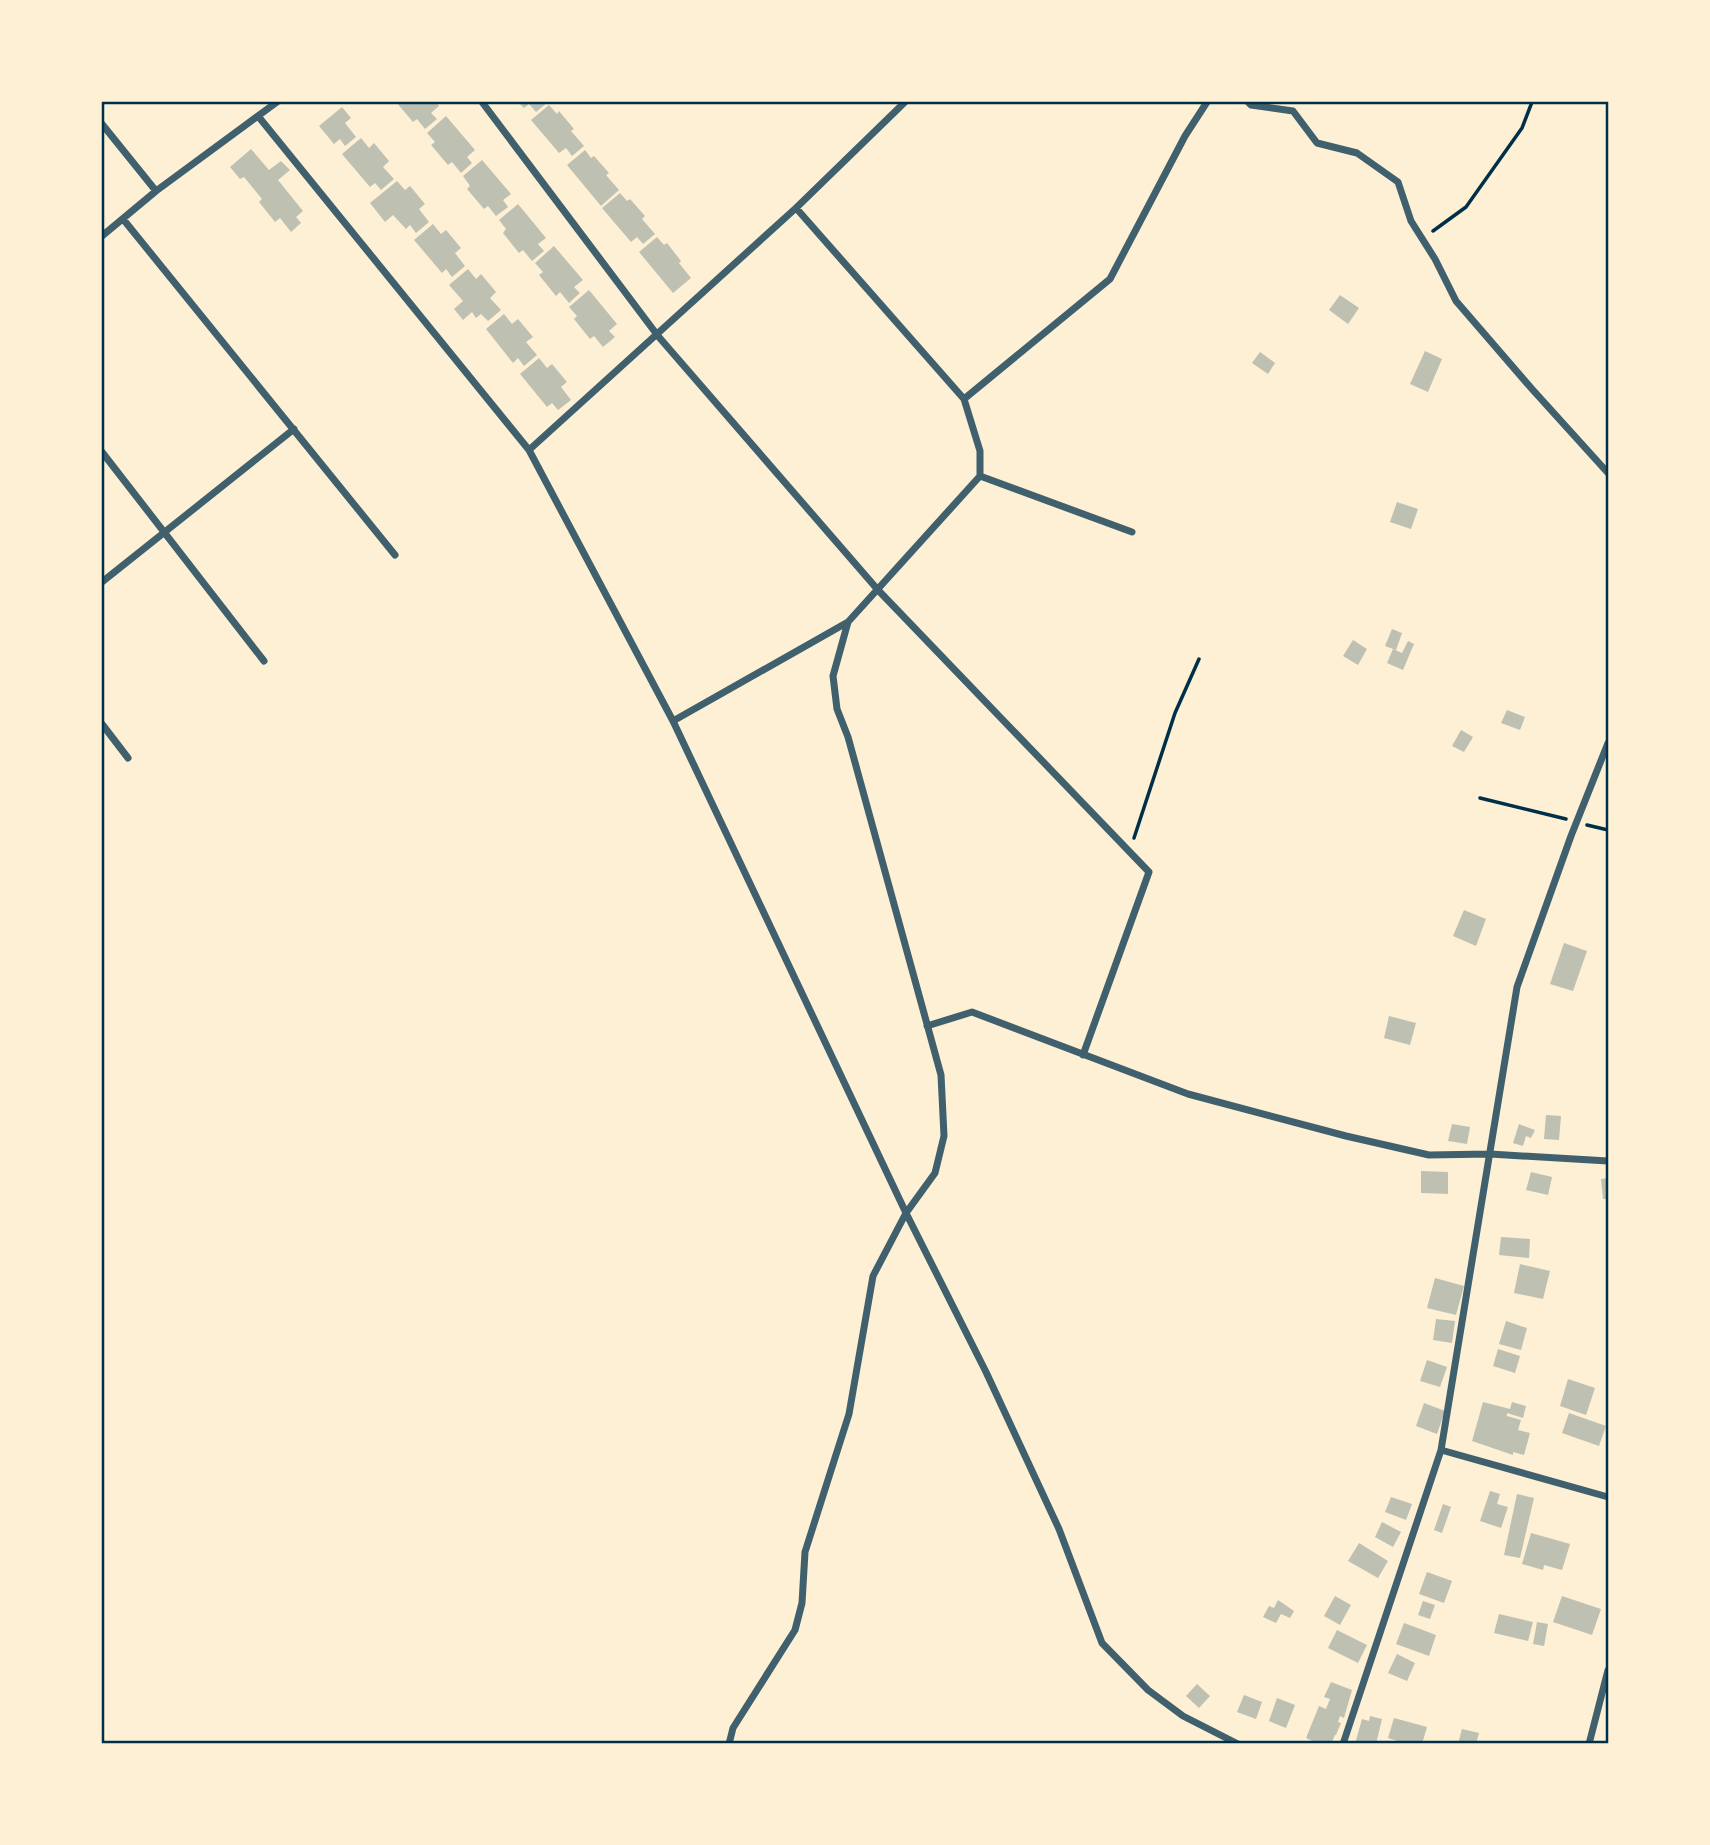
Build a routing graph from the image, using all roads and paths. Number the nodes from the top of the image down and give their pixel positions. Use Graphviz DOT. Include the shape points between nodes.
graph roads {
  1 [pos="277,102"];
  2 [pos="482,102"];
  3 [pos="905,102"];
  4 [pos="1207,102"];
  5 [pos="1248,102"];
  6 [pos="1532,102"];
  7 [pos="258,116"];
  8 [pos="102,124"];
  9 [pos="156,191"];
  10 [pos="796,208"];
  11 [pos="123,219"];
  12 [pos="102,236"];
  13 [pos="1422,239"];
  14 [pos="658,336"];
  15 [pos="964,399"];
  16 [pos="294,429"];
  17 [pos="529,450"];
  18 [pos="102,452"];
  19 [pos="1608,473"];
  20 [pos="980,476"];
  21 [pos="1132,531"];
  22 [pos="165,532"];
  23 [pos="395,555"];
  24 [pos="102,582"];
  25 [pos="878,590"];
  26 [pos="848,622"];
  27 [pos="1199,659"];
  28 [pos="264,661"];
  29 [pos="673,721"];
  30 [pos="102,724"];
  31 [pos="1608,743"];
  32 [pos="128,758"];
  33 [pos="1480,798"];
  34 [pos="1578,822"];
  35 [pos="1608,830"];
  36 [pos="1130,853"];
  37 [pos="927,1026"];
  38 [pos="1083,1055"];
  39 [pos="1489,1154"];
  40 [pos="1608,1161"];
  41 [pos="906,1213"];
  42 [pos="1441,1450"];
  43 [pos="1608,1497"];
  44 [pos="1608,1670"];
  45 [pos="729,1744"];
  46 [pos="1238,1744"];
  47 [pos="1343,1744"];
  48 [pos="1589,1744"];
  1 -- 7 [label="street"];
  2 -- 14 [label="street"];
  3 -- 10 [label="street"];
  4 -- 15 [label="street" via="1110,279"];
  5 -- 13 [label="street" via="1293,111 1317,143 1357,153 1398,181 1410,221"];
  6 -- 13 [label="path" via="1522,128 1466,207"];
  7 -- 9 [label="street"];
  7 -- 17 [label="street"];
  8 -- 9 [label="street"];
  9 -- 11 [label="street"];
  10 -- 14 [label="street"];
  10 -- 15 [label="street"];
  11 -- 12 [label="street"];
  11 -- 16 [label="street"];
  13 -- 19 [label="street" via="1456,301"];
  14 -- 17 [label="street"];
  14 -- 25 [label="street"];
  15 -- 20 [label="street" via="980,451"];
  16 -- 22 [label="street"];
  16 -- 23 [label="street"];
  17 -- 29 [label="street"];
  18 -- 22 [label="street"];
  20 -- 21 [label="street"];
  20 -- 25 [label="street"];
  22 -- 24 [label="street"];
  22 -- 28 [label="street"];
  25 -- 26 [label="street"];
  25 -- 36 [label="street"];
  26 -- 29 [label="street"];
  26 -- 37 [label="street" via="833,676 837,709"];
  27 -- 36 [label="path" via="1175,713"];
  29 -- 41 [label="street"];
  30 -- 32 [label="street"];
  31 -- 34 [label="street"];
  33 -- 34 [label="path"];
  34 -- 35 [label="path"];
  34 -- 39 [label="street" via="1517,986"];
  36 -- 38 [label="street" via="1149,872"];
  37 -- 38 [label="street" via="972,1012"];
  37 -- 41 [label="street" via="941,1075 944,1136 935,1173"];
  38 -- 39 [label="street" via="1188,1094 1346,1136 1429,1154"];
  39 -- 40 [label="street"];
  39 -- 42 [label="street"];
  41 -- 45 [label="street" via="873,1276 849,1414 805,1552 802,1603 795,1630 733,1728"];
  41 -- 46 [label="street" via="1059,1529 1101,1643 1148,1690 1183,1716"];
  42 -- 43 [label="street"];
  42 -- 47 [label="street"];
  44 -- 48 [label="street"];
}
